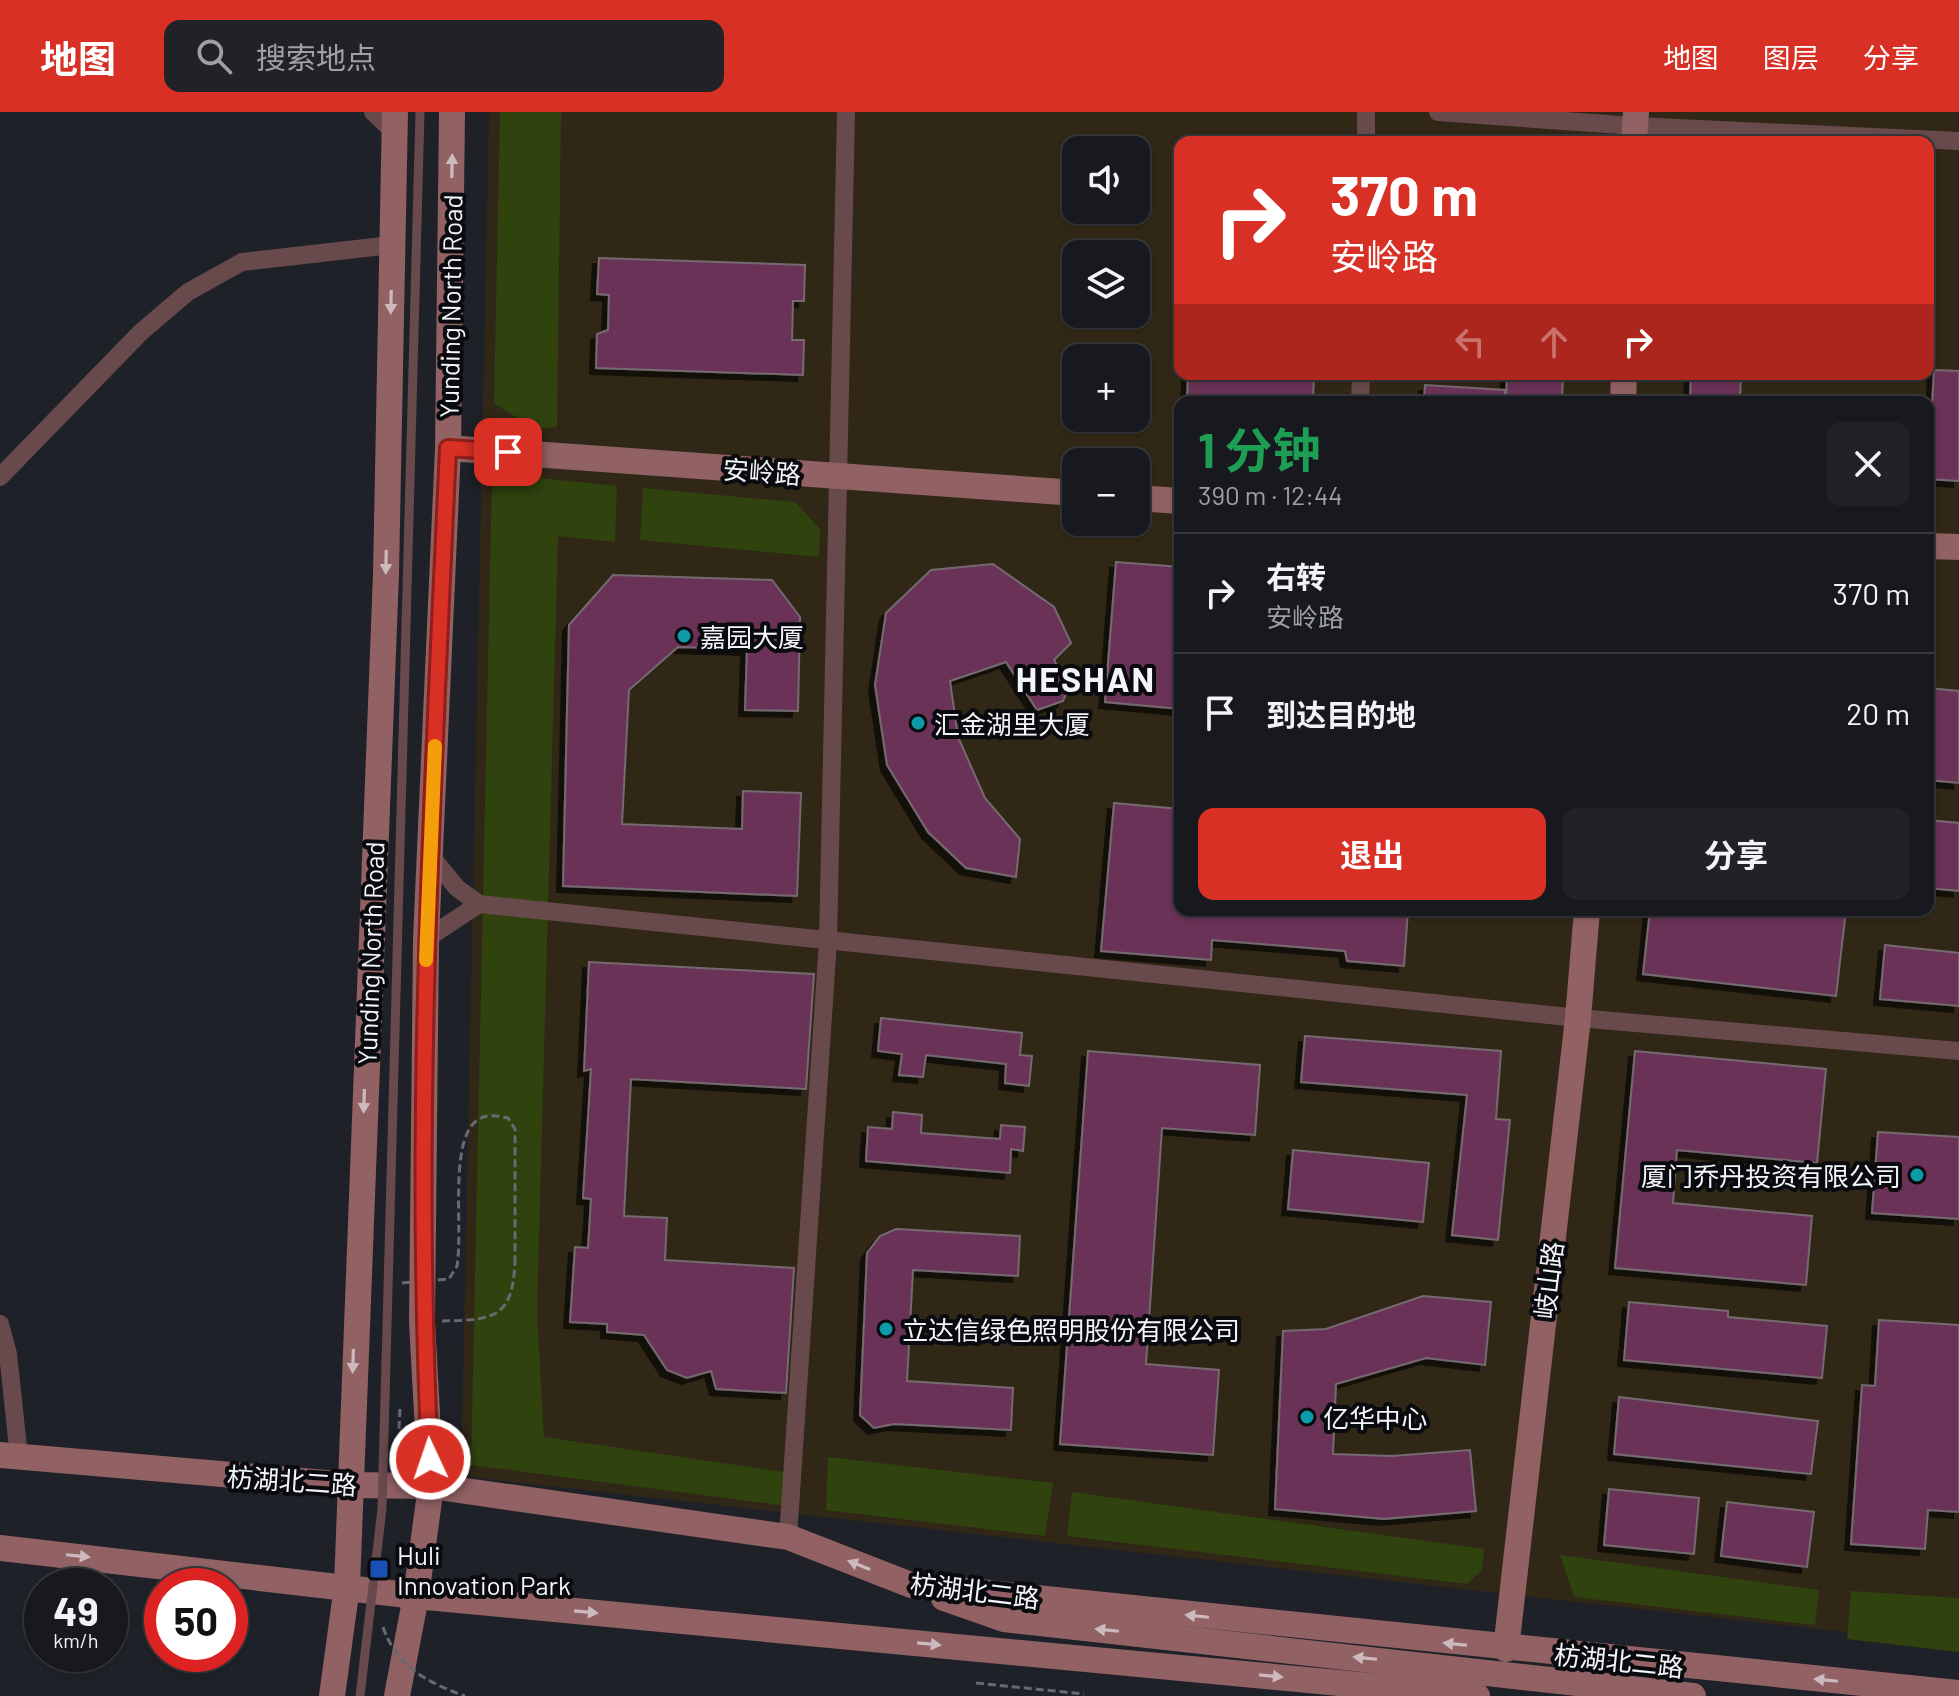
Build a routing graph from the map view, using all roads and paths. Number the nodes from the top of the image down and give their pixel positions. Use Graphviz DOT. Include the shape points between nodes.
graph roads {
  1 [pos="373,112"];
  2 [pos="420,112"];
  3 [pos="452,112"];
  4 [pos="846,112"];
  5 [pos="1366,112"];
  6 [pos="1438,112"];
  7 [pos="394,122"];
  8 [pos="1635,127"];
  9 [pos="1366,136"];
  10 [pos="1843,136"];
  11 [pos="1934,140"];
  12 [pos="1959,141"];
  13 [pos="392,245"];
  14 [pos="448,448"];
  15 [pos="837,476"];
  16 [pos="0,477"];
  17 [pos="1062,492"];
  18 [pos="1150,499"];
  19 [pos="1174,501"];
  20 [pos="1934,546"];
  21 [pos="1959,547"];
  22 [pos="430,855"];
  23 [pos="479,904"];
  24 [pos="1586,916"];
  25 [pos="426,939"];
  26 [pos="828,941"];
  27 [pos="1578,1018"];
  28 [pos="1959,1051"];
  29 [pos="402,1283"];
  30 [pos="422,1322"];
  31 [pos="0,1324"];
  32 [pos="10,1456"];
  33 [pos="348,1485"];
  34 [pos="431,1486"];
  35 [pos="788,1537"];
  36 [pos="0,1548"];
  37 [pos="911,1585"];
  38 [pos="347,1586"];
  39 [pos="416,1596"];
  40 [pos="1506,1649"];
  41 [pos="976,1683"];
  42 [pos="1959,1693"];
  43 [pos="1084,1694"];
  44 [pos="332,1696"];
  45 [pos="360,1696"];
  46 [pos="397,1696"];
  47 [pos="1471,1696"];
  48 [pos="1693,1696"];
  1 -- 7 [label="street"];
  2 -- 45 [label="lane, bridge" via="383,1494"];
  14 -- 3 [label="main road, Yunding North Road, one-way"];
  4 -- 15 [label="street"];
  5 -- 9 [label="street"];
  6 -- 8 [label="street"];
  7 -- 13 [label="main road, Yunding North Road"];
  8 -- 10 [label="street"];
  11 -- 12 [label="street"];
  13 -- 16 [label="street" via="242,262 188,292 141,332"];
  13 -- 33 [label="main road, Yunding North Road, one-way" via="386,574"];
  14 -- 15 [label="main road, 安岭路"];
  14 -- 22 [label="main road, Yunding North Road"];
  15 -- 17 [label="main road, 安岭路"];
  15 -- 26 [label="street"];
  18 -- 19 [label="main road"];
  20 -- 21 [label="main road"];
  22 -- 23 [label="street" via="457,888"];
  22 -- 25 [label="main road, Yunding North Road"];
  23 -- 25 [label="street"];
  23 -- 26 [label="street"];
  24 -- 27 [label="main road, 岐山路"];
  25 -- 30 [label="main road, Yunding North Road"];
  26 -- 27 [label="street"];
  26 -- 35 [label="street"];
  27 -- 28 [label="street"];
  27 -- 40 [label="main road, 岐山路"];
  29 -- 30 [label="path, bridge" via="449,1279 457,1266 464,1141 474,1122 491,1114 508,1118 515,1129 514,1291 504,1309 489,1319"];
  30 -- 34 [label="main road, Yunding North Road"];
  31 -- 32 [label="street" via="8,1354"];
  32 -- 33 [label="main road, 枋湖北二路"];
  33 -- 34 [label="main road, 枋湖北二路"];
  33 -- 38 [label="main road, Yunding North Road"];
  34 -- 35 [label="main road, 枋湖北二路"];
  34 -- 39 [label="main road, Yunding North Road"];
  37 -- 35 [label="main road, 枋湖北二路, one-way"];
  36 -- 38 [label="main road, one-way"];
  40 -- 37 [label="main road, 枋湖北二路, one-way"];
  48 -- 37 [label="main road, one-way" via="1004,1619"];
  38 -- 39 [label="main road"];
  38 -- 44 [label="main road, Yunding North Road"];
  39 -- 46 [label="main road, Yunding North Road"];
  39 -- 47 [label="main road, one-way"];
  42 -- 40 [label="main road, 枋湖北二路, one-way"];
  41 -- 43 [label="path"];
}
